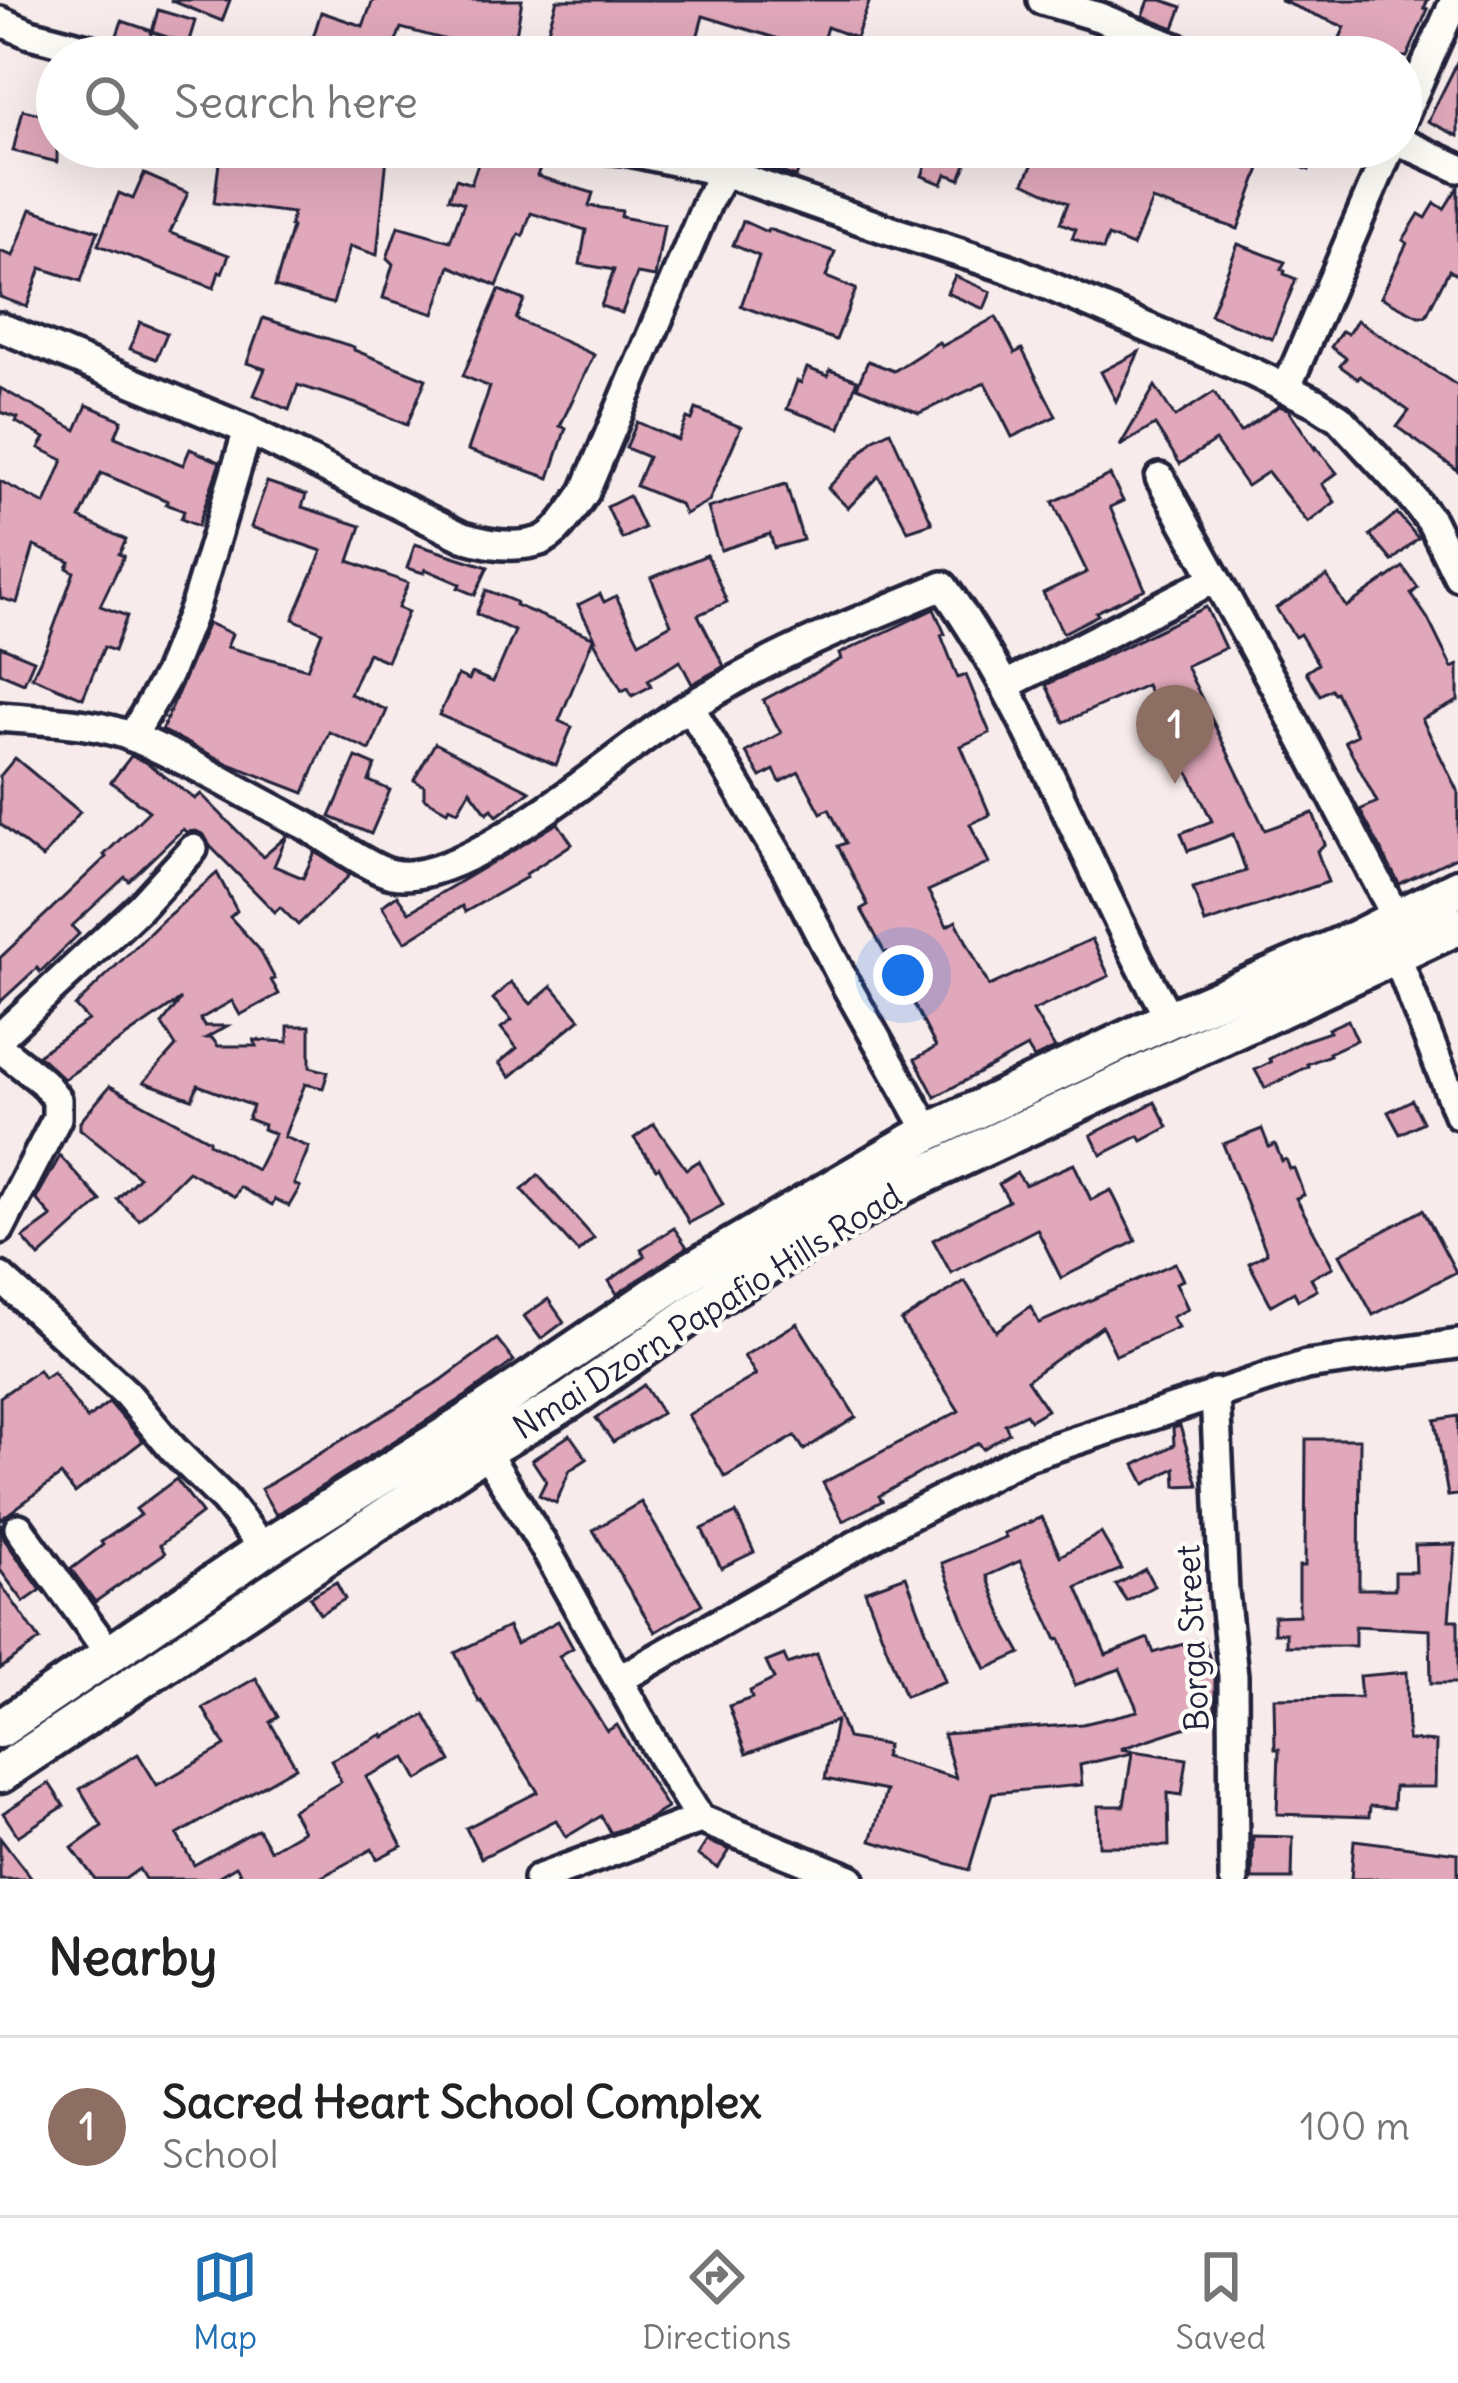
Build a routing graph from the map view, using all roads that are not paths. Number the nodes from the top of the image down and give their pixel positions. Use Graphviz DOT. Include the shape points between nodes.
graph roads {
  1 [pos="1042,0"];
  2 [pos="1455,0"];
  3 [pos="0,21"];
  4 [pos="38,36"];
  5 [pos="1147,36"];
  6 [pos="1422,74"];
  7 [pos="1422,152"];
  8 [pos="706,168"];
  9 [pos="1381,168"];
  10 [pos="1458,168"];
  11 [pos="724,172"];
  12 [pos="0,327"];
  13 [pos="1286,389"];
  14 [pos="248,430"];
  15 [pos="1160,478"];
  16 [pos="1458,576"];
  17 [pos="1214,579"];
  18 [pos="1006,685"];
  19 [pos="690,707"];
  20 [pos="0,717"];
  21 [pos="132,736"];
  22 [pos="193,849"];
  23 [pos="1458,888"];
  24 [pos="1396,917"];
  25 [pos="1458,926"];
  26 [pos="1396,955"];
  27 [pos="1170,1019"];
  28 [pos="0,1037"];
  29 [pos="0,1048"];
  30 [pos="1458,1114"];
  31 [pos="929,1132"];
  32 [pos="0,1229"];
  33 [pos="0,1277"];
  34 [pos="1458,1344"];
  35 [pos="1214,1393"];
  36 [pos="476,1436"];
  37 [pos="19,1528"];
  38 [pos="265,1549"];
  39 [pos="109,1652"];
  40 [pos="620,1679"];
  41 [pos="0,1729"];
  42 [pos="0,1774"];
  43 [pos="700,1820"];
  44 [pos="538,1879"];
  45 [pos="850,1879"];
  46 [pos="1234,1879"];
  1 -- 5 [label="street"];
  2 -- 6 [label="street"];
  3 -- 4 [label="street"];
  7 -- 10 [label="street"];
  8 -- 11 [label="street"];
  9 -- 13 [label="street"];
  11 -- 13 [label="street" via="1007,268"];
  11 -- 14 [label="street" via="585,492 543,540 486,544 464,537"];
  12 -- 14 [label="street"];
  13 -- 16 [label="street" via="1339,418 1364,443 1431,520"];
  14 -- 21 [label="street" via="195,606"];
  15 -- 17 [label="street"];
  17 -- 18 [label="street"];
  17 -- 24 [label="street"];
  18 -- 19 [label="street" via="943,586 806,644"];
  18 -- 27 [label="street"];
  19 -- 21 [label="street" via="491,845 407,876 386,873"];
  19 -- 31 [label="street"];
  20 -- 21 [label="street"];
  22 -- 28 [label="street"];
  23 -- 24 [label="street, Nmai Dzorn Papafio Hills Road"];
  24 -- 27 [label="street, Nmai Dzorn Papafio Hills Road"];
  25 -- 26 [label="street, Nmai Dzorn Papafio Hills Road"];
  26 -- 30 [label="street"];
  26 -- 36 [label="street, Nmai Dzorn Papafio Hills Road" via="905,1184 718,1296 570,1400"];
  27 -- 31 [label="street, Nmai Dzorn Papafio Hills Road"];
  29 -- 32 [label="street" via="57,1099 57,1118"];
  31 -- 36 [label="street, Nmai Dzorn Papafio Hills Road" via="694,1269"];
  33 -- 38 [label="street" via="127,1394"];
  34 -- 35 [label="street" via="1306,1365"];
  35 -- 40 [label="street" via="1025,1457"];
  35 -- 46 [label="street, Borga Street" via="1233,1676"];
  36 -- 38 [label="street, Nmai Dzorn Papafio Hills Road"];
  36 -- 40 [label="street"];
  36 -- 42 [label="street, Nmai Dzorn Papafio Hills Road"];
  37 -- 39 [label="street"];
  38 -- 39 [label="street, Nmai Dzorn Papafio Hills Road"];
  39 -- 41 [label="street, Nmai Dzorn Papafio Hills Road"];
  40 -- 43 [label="street"];
  43 -- 44 [label="street"];
  43 -- 45 [label="street"];
}
